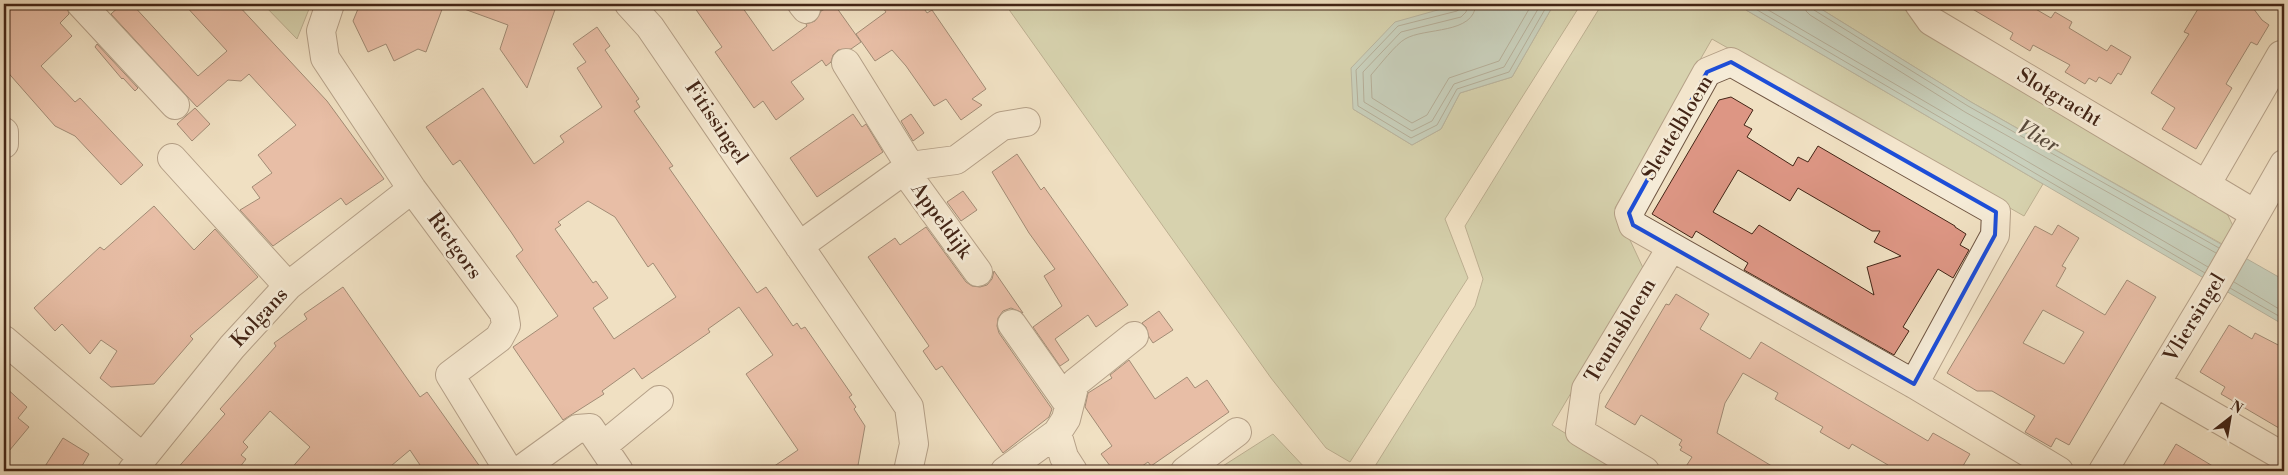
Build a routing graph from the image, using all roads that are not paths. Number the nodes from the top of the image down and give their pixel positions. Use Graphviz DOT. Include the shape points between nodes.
graph roads {
  1 [pos="81,4"];
  2 [pos="330,4"];
  3 [pos="629,4"];
  4 [pos="1919,4"];
  5 [pos="2281,55"];
  6 [pos="846,63"];
  7 [pos="175,105"];
  8 [pos="1026,122"];
  9 [pos="4,132"];
  10 [pos="4,144"];
  11 [pos="172,158"];
  12 [pos="2284,164"];
  13 [pos="907,168"];
  14 [pos="2206,185"];
  15 [pos="412,189"];
  16 [pos="2255,214"];
  17 [pos="799,246"];
  18 [pos="1671,248"];
  19 [pos="978,272"];
  20 [pos="288,286"];
  21 [pos="1012,324"];
  22 [pos="1134,336"];
  23 [pos="4,340"];
  24 [pos="2156,383"];
  25 [pos="1914,384"];
  26 [pos="659,400"];
  27 [pos="1070,405"];
  28 [pos="1237,432"];
  29 [pos="1057,433"];
  30 [pos="604,445"];
  31 [pos="2284,457"];
  32 [pos="137,464"];
  33 [pos="509,471"];
  34 [pos="519,471"];
  35 [pos="619,471"];
  36 [pos="908,471"];
  37 [pos="1005,471"];
  38 [pos="1073,471"];
  39 [pos="1185,471"];
  40 [pos="1645,471"];
  41 [pos="2059,471"];
  42 [pos="2102,471"];
  1 -- 7 [label="street"];
  2 -- 15 [label="street, Rietgors" via="321,31 325,58"];
  3 -- 17 [label="street, Fitissingel" via="650,27"];
  4 -- 14 [label="street, Slotgracht" via="1931,21"];
  5 -- 14 [label="street"];
  6 -- 13 [label="street, Appeldijk"];
  8 -- 13 [label="street" via="1002,126 956,160"];
  9 -- 10 [label="street"];
  11 -- 20 [label="street"];
  12 -- 16 [label="street, Vliersingel"];
  13 -- 17 [label="street"];
  13 -- 19 [label="street, Appeldijk"];
  14 -- 16 [label="street, Slotgracht"];
  15 -- 20 [label="street, Kolgans"];
  15 -- 33 [label="street, Rietgors" via="504,313 506,325 499,338 450,375"];
  16 -- 24 [label="street, Vliersingel"];
  17 -- 36 [label="street, Fitissingel" via="910,407 914,444"];
  18 -- 25 [label="street, Sleutelbloem"];
  18 -- 25 [label="street, Sleutelbloem" via="1633,225 1628,213 1707,72 1731,62 1996,212 1994,235"];
  18 -- 40 [label="street, Teunisbloem" via="1586,389 1580,432"];
  20 -- 32 [label="street, Kolgans" via="232,347"];
  21 -- 27 [label="street"];
  22 -- 27 [label="street" via="1074,383"];
  23 -- 32 [label="street"];
  24 -- 31 [label="street"];
  24 -- 42 [label="street, Vliersingel"];
  25 -- 41 [label="street, Sleutelbloem"];
  26 -- 30 [label="street"];
  27 -- 29 [label="street"];
  28 -- 39 [label="street"];
  29 -- 37 [label="street"];
  29 -- 38 [label="street"];
  30 -- 34 [label="street" via="590,428 577,429"];
  30 -- 35 [label="street"];
}
